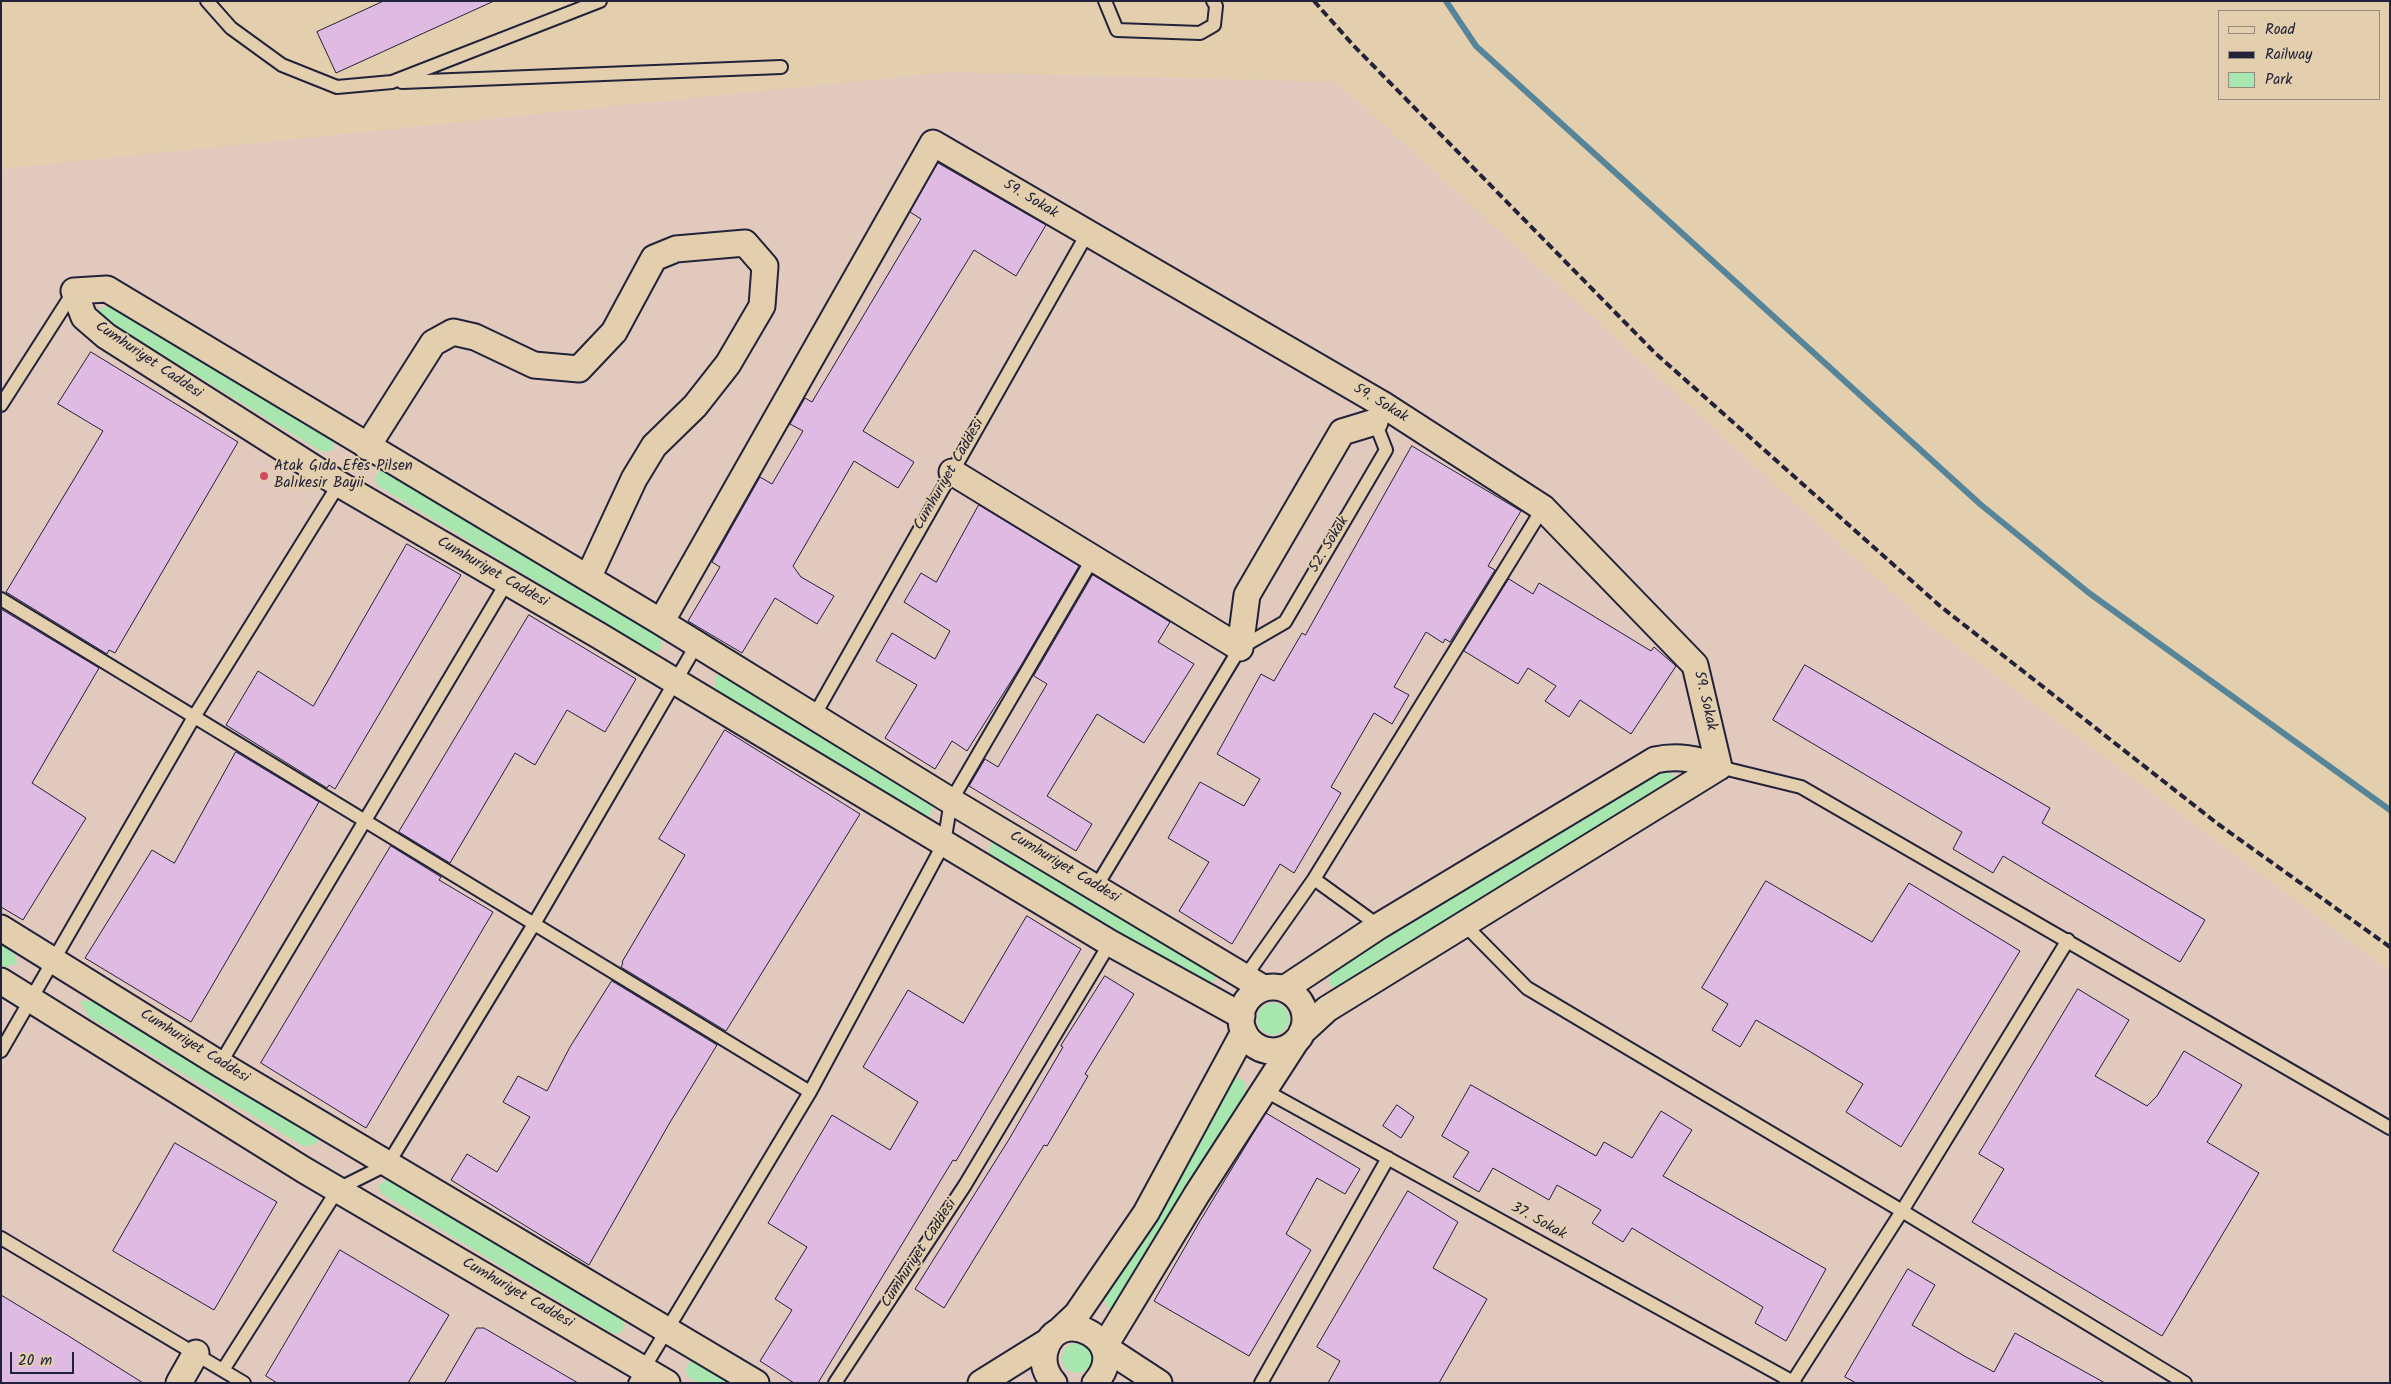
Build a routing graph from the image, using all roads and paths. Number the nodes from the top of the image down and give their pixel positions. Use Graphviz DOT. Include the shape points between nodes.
graph roads {
  1 [pos="206,1"];
  2 [pos="600,1"];
  3 [pos="1105,1"];
  4 [pos="1213,1"];
  5 [pos="780,66"];
  6 [pos="392,82"];
  7 [pos="1087,234"];
  8 [pos="74,291"];
  9 [pos="1,405"];
  10 [pos="1379,413"];
  11 [pos="367,447"];
  12 [pos="952,472"];
  13 [pos="339,484"];
  14 [pos="1543,508"];
  15 [pos="1094,558"];
  16 [pos="588,578"];
  17 [pos="507,582"];
  18 [pos="1,599"];
  19 [pos="661,622"];
  20 [pos="697,644"];
  21 [pos="1240,648"];
  22 [pos="675,681"];
  23 [pos="814,716"];
  24 [pos="194,717"];
  25 [pos="1720,767"];
  26 [pos="951,801"];
  27 [pos="365,821"];
  28 [pos="944,843"];
  29 [pos="1314,879"];
  30 [pos="1096,887"];
  31 [pos="534,924"];
  32 [pos="1464,924"];
  33 [pos="1379,926"];
  34 [pos="1,928"];
  35 [pos="2068,940"];
  36 [pos="1110,943"];
  37 [pos="53,959"];
  38 [pos="1,981"];
  39 [pos="1264,984"];
  40 [pos="30,999"];
  41 [pos="1243,1024"];
  42 [pos="1299,1037"];
  43 [pos="1,1052"];
  44 [pos="220,1064"];
  45 [pos="1264,1090"];
  46 [pos="810,1092"];
  47 [pos="2390,1128"];
  48 [pos="1388,1158"];
  49 [pos="388,1164"];
  50 [pos="338,1189"];
  51 [pos="1902,1211"];
  52 [pos="1,1238"];
  53 [pos="667,1329"];
  54 [pos="1054,1336"];
  55 [pos="1104,1347"];
  56 [pos="196,1353"];
  57 [pos="223,1370"];
  58 [pos="639,1376"];
  59 [pos="1793,1382"];
  60 [pos="179,1383"];
  61 [pos="244,1383"];
  62 [pos="667,1383"];
  63 [pos="756,1383"];
  64 [pos="835,1383"];
  65 [pos="981,1383"];
  66 [pos="1054,1383"];
  67 [pos="1095,1383"];
  68 [pos="1159,1383"];
  69 [pos="1261,1383"];
  70 [pos="2185,1383"];
  1 -- 6 [label="lane" via="231,28 282,65 338,87"];
  2 -- 6 [label="lane"];
  3 -- 4 [label="lane" via="1117,30 1200,33 1214,25 1216,6"];
  5 -- 6 [label="lane"];
  7 -- 10 [label="street, 59. Sokak"];
  7 -- 12 [label="lane, Cumhuriyet Caddesi"];
  7 -- 19 [label="street, 59. Sokak" via="933,143"];
  8 -- 9 [label="lane"];
  8 -- 11 [label="street, Cumhuriyet Caddesi" via="107,289"];
  8 -- 13 [label="street, Cumhuriyet Caddesi" via="84,317 106,336"];
  10 -- 14 [label="street, 59. Sokak"];
  10 -- 21 [label="street, 52. Sokak" via="1342,432 1246,595"];
  10 -- 21 [label="lane, 52. Sokak" via="1386,450 1284,622"];
  11 -- 16 [label="street, Cumhuriyet Caddesi"];
  11 -- 16 [label="street" via="433,343 453,332 475,337 534,365 579,369 614,332 654,258 676,249 745,243 765,266 762,306 728,364 695,406 654,446 634,479"];
  12 -- 15 [label="street"];
  12 -- 23 [label="lane, Cumhuriyet Caddesi"];
  13 -- 17 [label="street, Cumhuriyet Caddesi"];
  13 -- 24 [label="lane"];
  14 -- 25 [label="street, 59. Sokak" via="1695,665"];
  14 -- 29 [label="lane"];
  15 -- 21 [label="street"];
  15 -- 26 [label="lane"];
  16 -- 19 [label="street, Cumhuriyet Caddesi"];
  17 -- 22 [label="street, Cumhuriyet Caddesi"];
  17 -- 27 [label="lane"];
  18 -- 24 [label="lane"];
  19 -- 20 [label="street, Cumhuriyet Caddesi"];
  20 -- 22 [label="lane"];
  20 -- 23 [label="street, Cumhuriyet Caddesi"];
  21 -- 30 [label="lane, 52. Sokak"];
  22 -- 28 [label="street, Cumhuriyet Caddesi"];
  22 -- 31 [label="lane"];
  23 -- 26 [label="street, Cumhuriyet Caddesi"];
  24 -- 27 [label="lane"];
  24 -- 37 [label="lane"];
  25 -- 32 [label="street"];
  25 -- 33 [label="street" via="1673,756 1655,760"];
  25 -- 35 [label="lane" via="1801,787"];
  26 -- 28 [label="lane"];
  26 -- 30 [label="street, Cumhuriyet Caddesi"];
  27 -- 31 [label="lane"];
  27 -- 44 [label="lane"];
  28 -- 36 [label="street, Cumhuriyet Caddesi"];
  28 -- 46 [label="lane"];
  29 -- 33 [label="lane"];
  29 -- 39 [label="lane"];
  30 -- 39 [label="street, Cumhuriyet Caddesi"];
  31 -- 46 [label="lane"];
  31 -- 49 [label="lane"];
  32 -- 42 [label="street" via="1327,1009"];
  32 -- 51 [label="lane" via="1527,988"];
  33 -- 39 [label="street"];
  34 -- 37 [label="street, Cumhuriyet Caddesi"];
  35 -- 47 [label="lane"];
  35 -- 51 [label="lane"];
  36 -- 41 [label="street, Cumhuriyet Caddesi"];
  36 -- 64 [label="lane, Cumhuriyet Caddesi" via="965,1185"];
  37 -- 40 [label="lane"];
  37 -- 44 [label="street, Cumhuriyet Caddesi"];
  38 -- 40 [label="street, Cumhuriyet Caddesi"];
  39 -- 41 [label="street" via="1246,1001"];
  39 -- 42 [label="street" via="1294,994 1301,1002 1305,1022"];
  40 -- 43 [label="lane"];
  40 -- 50 [label="street, Cumhuriyet Caddesi"];
  41 -- 42 [label="street" via="1258,1047 1268,1050 1278,1050"];
  41 -- 54 [label="street" via="1146,1213 1077,1314"];
  42 -- 45 [label="street"];
  44 -- 49 [label="street, Cumhuriyet Caddesi"];
  45 -- 48 [label="lane, 37. Sokak"];
  45 -- 55 [label="street"];
  46 -- 53 [label="lane"];
  48 -- 59 [label="lane, 37. Sokak"];
  48 -- 69 [label="lane"];
  49 -- 50 [label="lane"];
  49 -- 53 [label="street, Cumhuriyet Caddesi"];
  50 -- 57 [label="lane"];
  50 -- 58 [label="street, Cumhuriyet Caddesi"];
  51 -- 59 [label="lane"];
  51 -- 70 [label="lane"];
  52 -- 56 [label="lane"];
  53 -- 58 [label="lane"];
  53 -- 63 [label="street, Cumhuriyet Caddesi"];
  54 -- 55 [label="street" via="1068,1328 1079,1328 1098,1338"];
  54 -- 65 [label="street"];
  54 -- 66 [label="street" via="1043,1358"];
  55 -- 67 [label="street" via="1105,1367"];
  55 -- 68 [label="street"];
  56 -- 57 [label="lane"];
  56 -- 60 [label="street"];
  57 -- 61 [label="lane"];
  58 -- 62 [label="street, Cumhuriyet Caddesi"];
}
